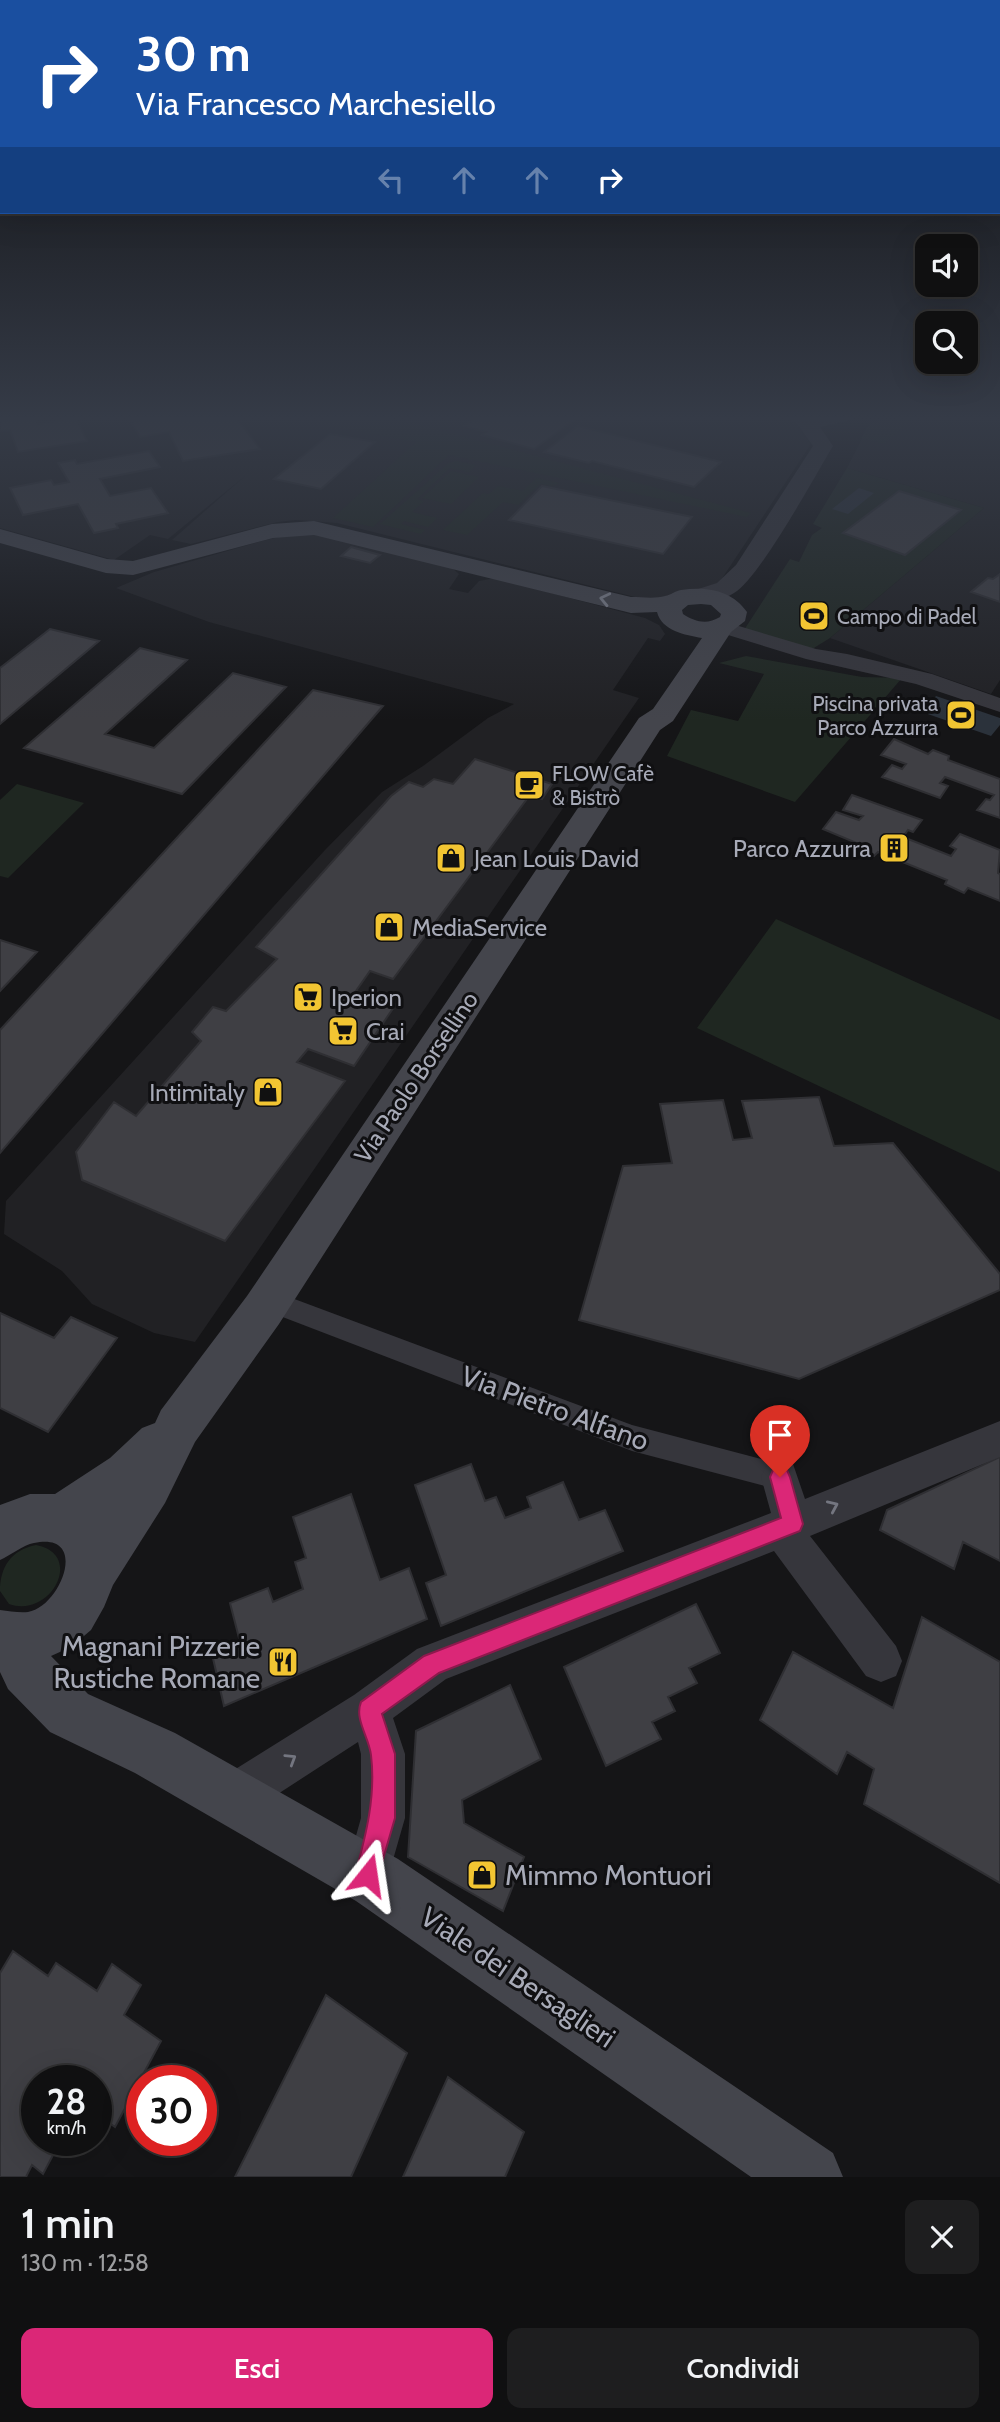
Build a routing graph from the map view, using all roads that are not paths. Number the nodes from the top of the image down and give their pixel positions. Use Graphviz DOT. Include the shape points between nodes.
graph roads {
  1 [pos="778,518"];
  2 [pos="794,518"];
  3 [pos="0,537"];
  4 [pos="701,596"];
  5 [pos="677,614"];
  6 [pos="725,622"];
  7 [pos="705,655"];
  8 [pos="866,666"];
  9 [pos="1000,705"];
  10 [pos="649,724"];
  11 [pos="289,1308"];
  12 [pos="178,1426"];
  13 [pos="1000,1439"];
  14 [pos="780,1477"];
  15 [pos="61,1519"];
  16 [pos="789,1532"];
  17 [pos="0,1535"];
  18 [pos="92,1571"];
  19 [pos="18,1644"];
  20 [pos="881,1661"];
  21 [pos="369,1710"];
  22 [pos="69,1713"];
  23 [pos="234,1796"];
  24 [pos="368,1875"];
  25 [pos="809,2177"];
  1 -- 4 [label="street" via="726,588"];
  2 -- 6 [label="street, Via Paolo Borsellino"];
  5 -- 3 [label="main road, one-way" via="314,528 272,531 133,568 106,566"];
  4 -- 5 [label="main road" via="681,598"];
  4 -- 6 [label="main road" via="719,599"];
  5 -- 6 [label="main road" via="700,630"];
  5 -- 10 [label="main road, Via Paolo Borsellino" via="689,640 648,710"];
  6 -- 7 [label="main road, Via Paolo Borsellino"];
  6 -- 8 [label="street" via="813,655"];
  7 -- 8 [label="street" via="763,650 848,667"];
  7 -- 10 [label="main road, Via Paolo Borsellino" via="663,715"];
  8 -- 9 [label="street" via="924,679"];
  10 -- 12 [label="main road, Via Paolo Borsellino" via="263,1310"];
  11 -- 14 [label="street, Via Pietro Alfano" via="632,1438"];
  12 -- 15 [label="main road, Via Paolo Borsellino" via="127,1475"];
  12 -- 18 [label="main road, Via Paolo Borsellino" via="148,1486"];
  16 -- 13 [label="street, one-way" via="853,1497"];
  14 -- 16 [label="street, Via Pietro Alfano"];
  15 -- 17 [label="main road" via="23,1521"];
  15 -- 18 [label="main road" via="86,1538"];
  16 -- 20 [label="street"];
  16 -- 21 [label="street" via="432,1664"];
  18 -- 19 [label="main road, Via Paolo Borsellino" via="76,1609"];
  19 -- 22 [label="main road, Viale dei Bersaglieri"];
  19 -- 22 [label="main road" via="59,1668"];
  23 -- 21 [label="street, one-way"];
  21 -- 24 [label="street" via="383,1754 383,1818"];
  22 -- 23 [label="main road, Viale dei Bersaglieri"];
  23 -- 24 [label="main road, Viale dei Bersaglieri"];
  24 -- 25 [label="main road, Viale dei Bersaglieri"];
}
